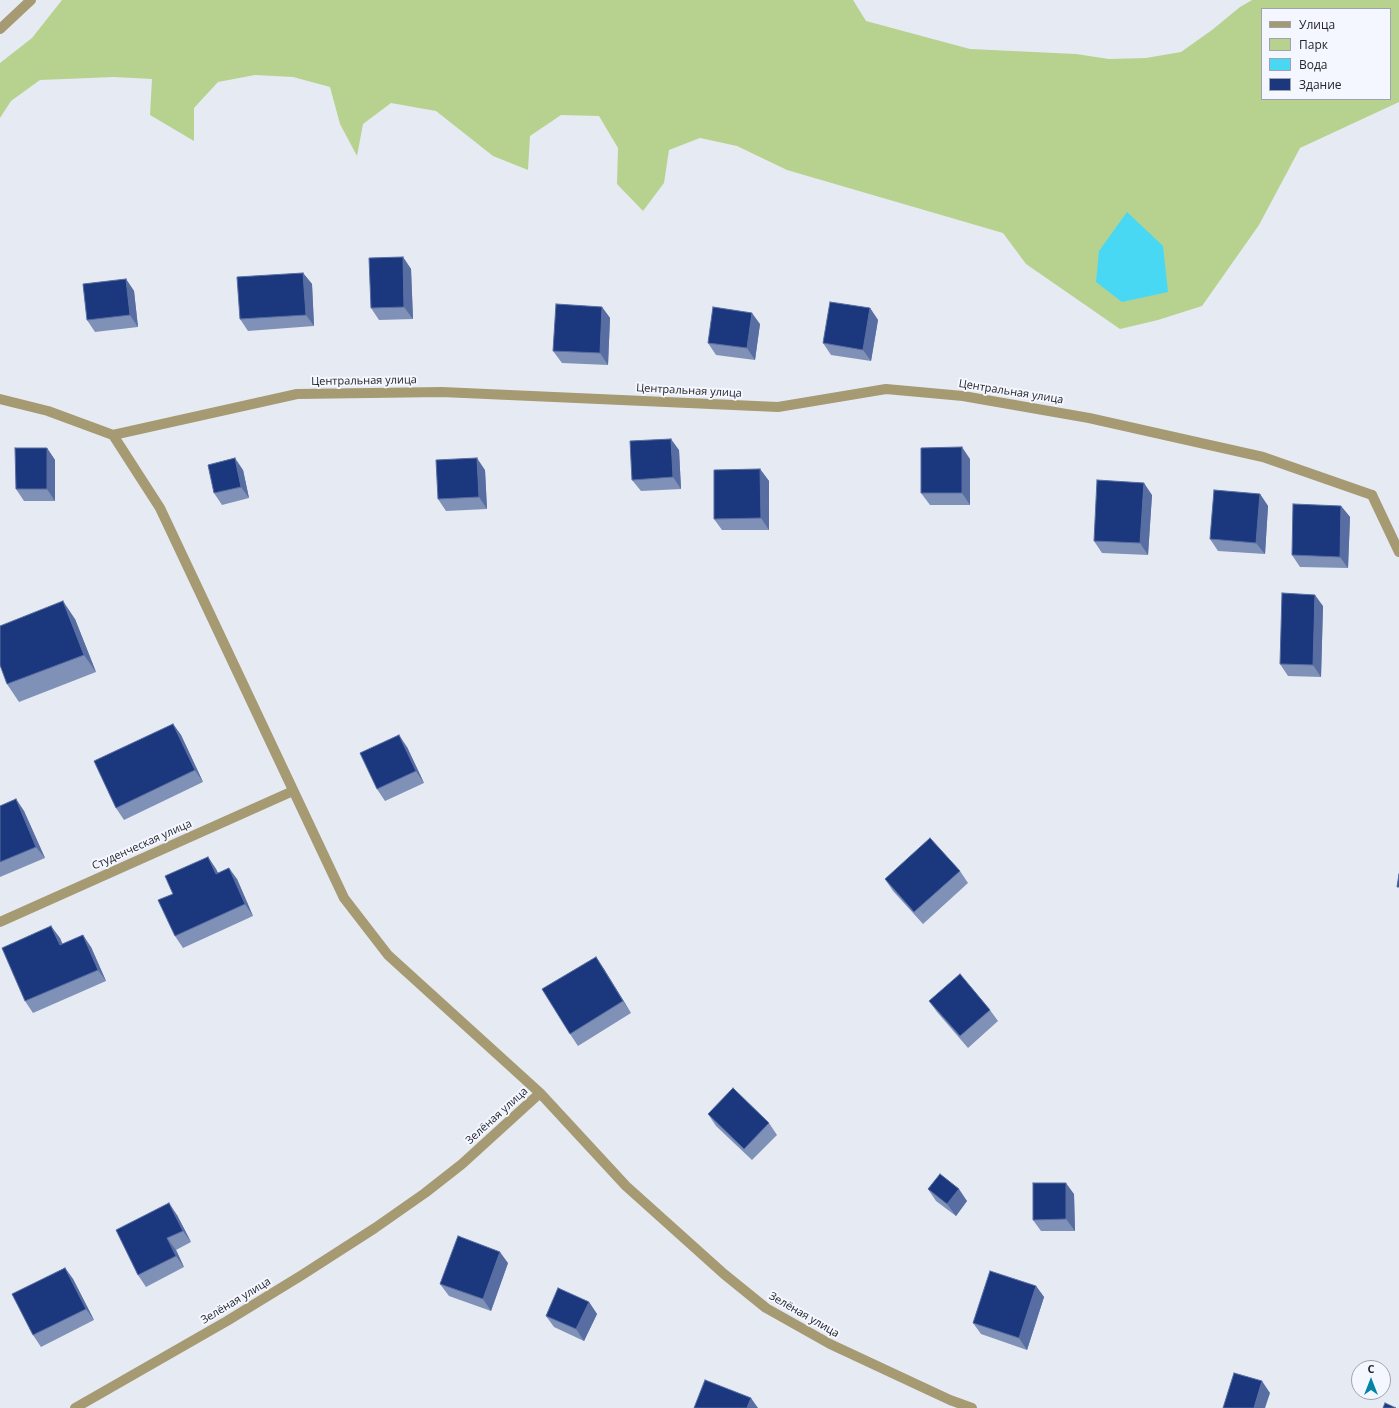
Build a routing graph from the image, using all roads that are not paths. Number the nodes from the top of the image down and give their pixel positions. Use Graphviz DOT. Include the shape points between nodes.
graph roads {
  1 [pos="31,0"];
  2 [pos="0,28"];
  3 [pos="0,400"];
  4 [pos="113,435"];
  5 [pos="1399,552"];
  6 [pos="293,791"];
  7 [pos="0,922"];
  8 [pos="540,1093"];
  9 [pos="75,1408"];
  10 [pos="972,1408"];
  1 -- 2 [label="street"];
  3 -- 4 [label="street" via="48,410"];
  4 -- 5 [label="street, Центральная улица" via="297,394 442,392 778,407 886,389 963,396 1089,418 1263,457 1372,495"];
  4 -- 6 [label="street" via="160,508"];
  6 -- 7 [label="street, Студенческая улица"];
  6 -- 8 [label="street" via="344,898 388,955"];
  8 -- 9 [label="street, Зелёная улица" via="462,1164 374,1228 233,1317"];
  8 -- 10 [label="street, Зелёная улица" via="626,1186 766,1308 830,1344"];
}
